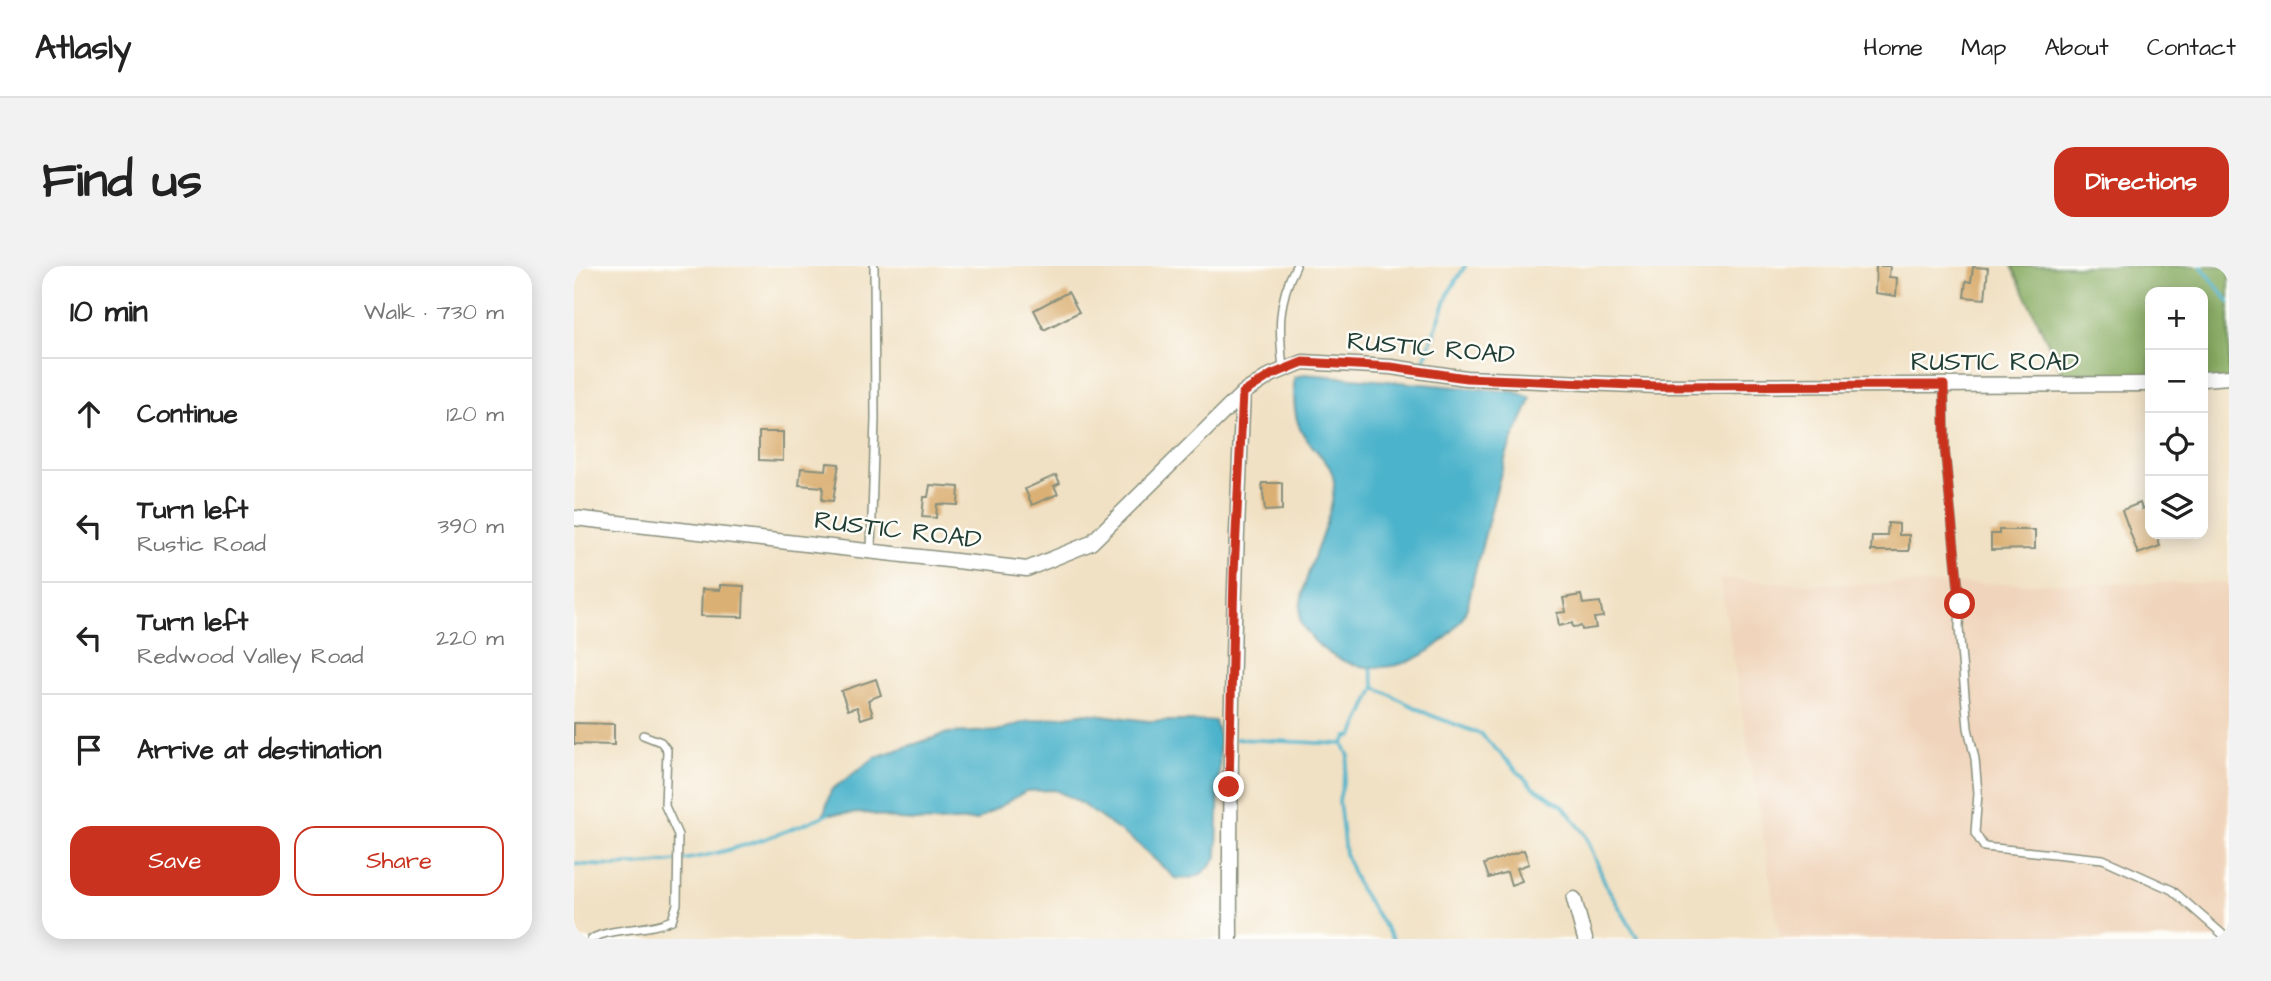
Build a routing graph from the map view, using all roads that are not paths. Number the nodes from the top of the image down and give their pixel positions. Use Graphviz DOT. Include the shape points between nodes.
graph roads {
  1 [pos="874,266"];
  2 [pos="1296,266"];
  3 [pos="1283,370"];
  4 [pos="2229,377"];
  5 [pos="2208,379"];
  6 [pos="2145,384"];
  7 [pos="1944,385"];
  8 [pos="1243,393"];
  9 [pos="574,518"];
  10 [pos="871,550"];
  11 [pos="643,735"];
  12 [pos="1574,899"];
  13 [pos="591,939"];
  14 [pos="1230,939"];
  15 [pos="1585,939"];
  16 [pos="2228,939"];
  1 -- 10 [label="lane"];
  2 -- 3 [label="lane" via="1283,290 1279,328"];
  3 -- 7 [label="street, RUSTIC ROAD" via="1314,362 1466,378 1656,386"];
  3 -- 8 [label="street, RUSTIC ROAD"];
  4 -- 5 [label="street"];
  6 -- 7 [label="street, RUSTIC ROAD"];
  7 -- 16 [label="lane" via="1959,628 1978,793 1975,833 1984,846 2103,859 2172,890"];
  8 -- 10 [label="street, RUSTIC ROAD" via="1091,543 1061,558 1027,569"];
  8 -- 14 [label="street" via="1234,573"];
  9 -- 10 [label="street, RUSTIC ROAD"];
  11 -- 13 [label="lane" via="661,742 667,750 665,806 678,835 677,904 672,920 661,925 613,931"];
  12 -- 15 [label="street"];
}
